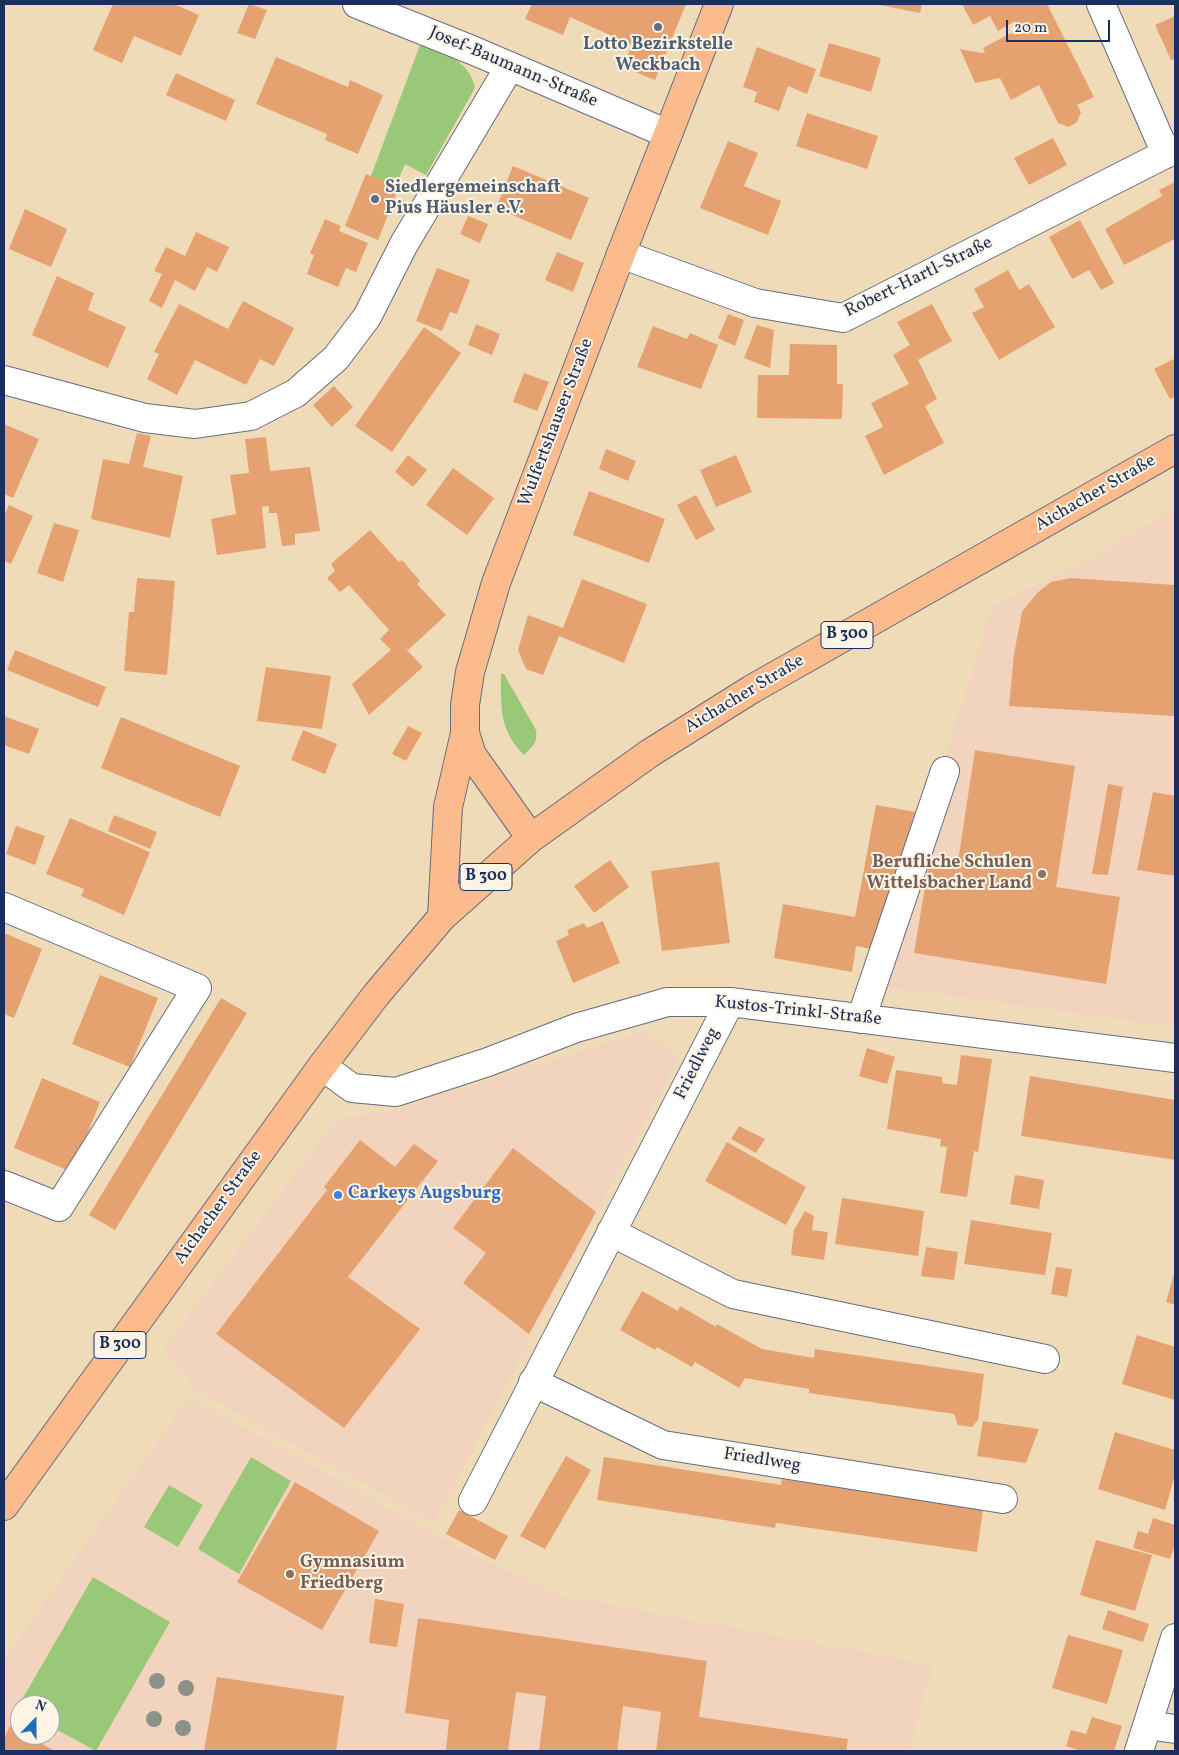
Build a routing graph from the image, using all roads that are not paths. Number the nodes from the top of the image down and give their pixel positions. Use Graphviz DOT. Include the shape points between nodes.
graph roads {
  1 [pos="357,4"];
  2 [pos="719,4"];
  3 [pos="1101,4"];
  4 [pos="510,66"];
  5 [pos="668,134"];
  6 [pos="1171,151"];
  7 [pos="621,254"];
  8 [pos="4,380"];
  9 [pos="1175,449"];
  10 [pos="465,733"];
  11 [pos="945,772"];
  12 [pos="531,838"];
  13 [pos="4,907"];
  14 [pos="442,917"];
  15 [pos="730,1002"];
  16 [pos="861,1018"];
  17 [pos="1175,1058"];
  18 [pos="322,1066"];
  19 [pos="4,1185"];
  20 [pos="612,1232"];
  21 [pos="1046,1358"];
  22 [pos="534,1382"];
  23 [pos="1003,1499"];
  24 [pos="473,1501"];
  25 [pos="4,1506"];
  26 [pos="1175,1638"];
  27 [pos="1148,1725"];
  28 [pos="1175,1729"];
  29 [pos="1139,1751"];
  1 -- 4 [label="street, Josef-Baumann-Straße"];
  2 -- 5 [label="main road, Wulfertshauser Straße"];
  3 -- 6 [label="street"];
  4 -- 5 [label="street, Josef-Baumann-Straße"];
  4 -- 8 [label="street" via="404,244 366,316 336,358 296,393 251,416 195,424 145,418"];
  5 -- 7 [label="main road, Wulfertshauser Straße"];
  6 -- 7 [label="street, Robert-Hartl-Straße" via="843,318 755,303"];
  7 -- 10 [label="main road, Wulfertshauser Straße" via="486,614 470,672"];
  9 -- 12 [label="main road, Aichacher Straße / B 300" via="752,689 650,753"];
  10 -- 12 [label="main road, Wulfertshauser Straße" via="472,756"];
  10 -- 14 [label="main road" via="448,808"];
  11 -- 16 [label="street"];
  12 -- 14 [label="main road, Aichacher Straße / B 300"];
  13 -- 19 [label="street" via="197,988 59,1207"];
  14 -- 18 [label="main road, Aichacher Straße / B 300"];
  15 -- 16 [label="street, Kustos-Trinkl-Straße"];
  15 -- 18 [label="street, Kustos-Trinkl-Straße" via="667,1002 576,1028 488,1062 396,1092 352,1088"];
  15 -- 20 [label="street, Friedlweg"];
  16 -- 17 [label="street, Kustos-Trinkl-Straße"];
  18 -- 25 [label="main road, Aichacher Straße / B 300"];
  20 -- 21 [label="street" via="732,1294"];
  20 -- 22 [label="street, Friedlweg"];
  22 -- 23 [label="street, Friedlweg" via="663,1445"];
  22 -- 24 [label="street, Friedlweg"];
  26 -- 27 [label="street"];
  27 -- 28 [label="street"];
  27 -- 29 [label="street"];
}
